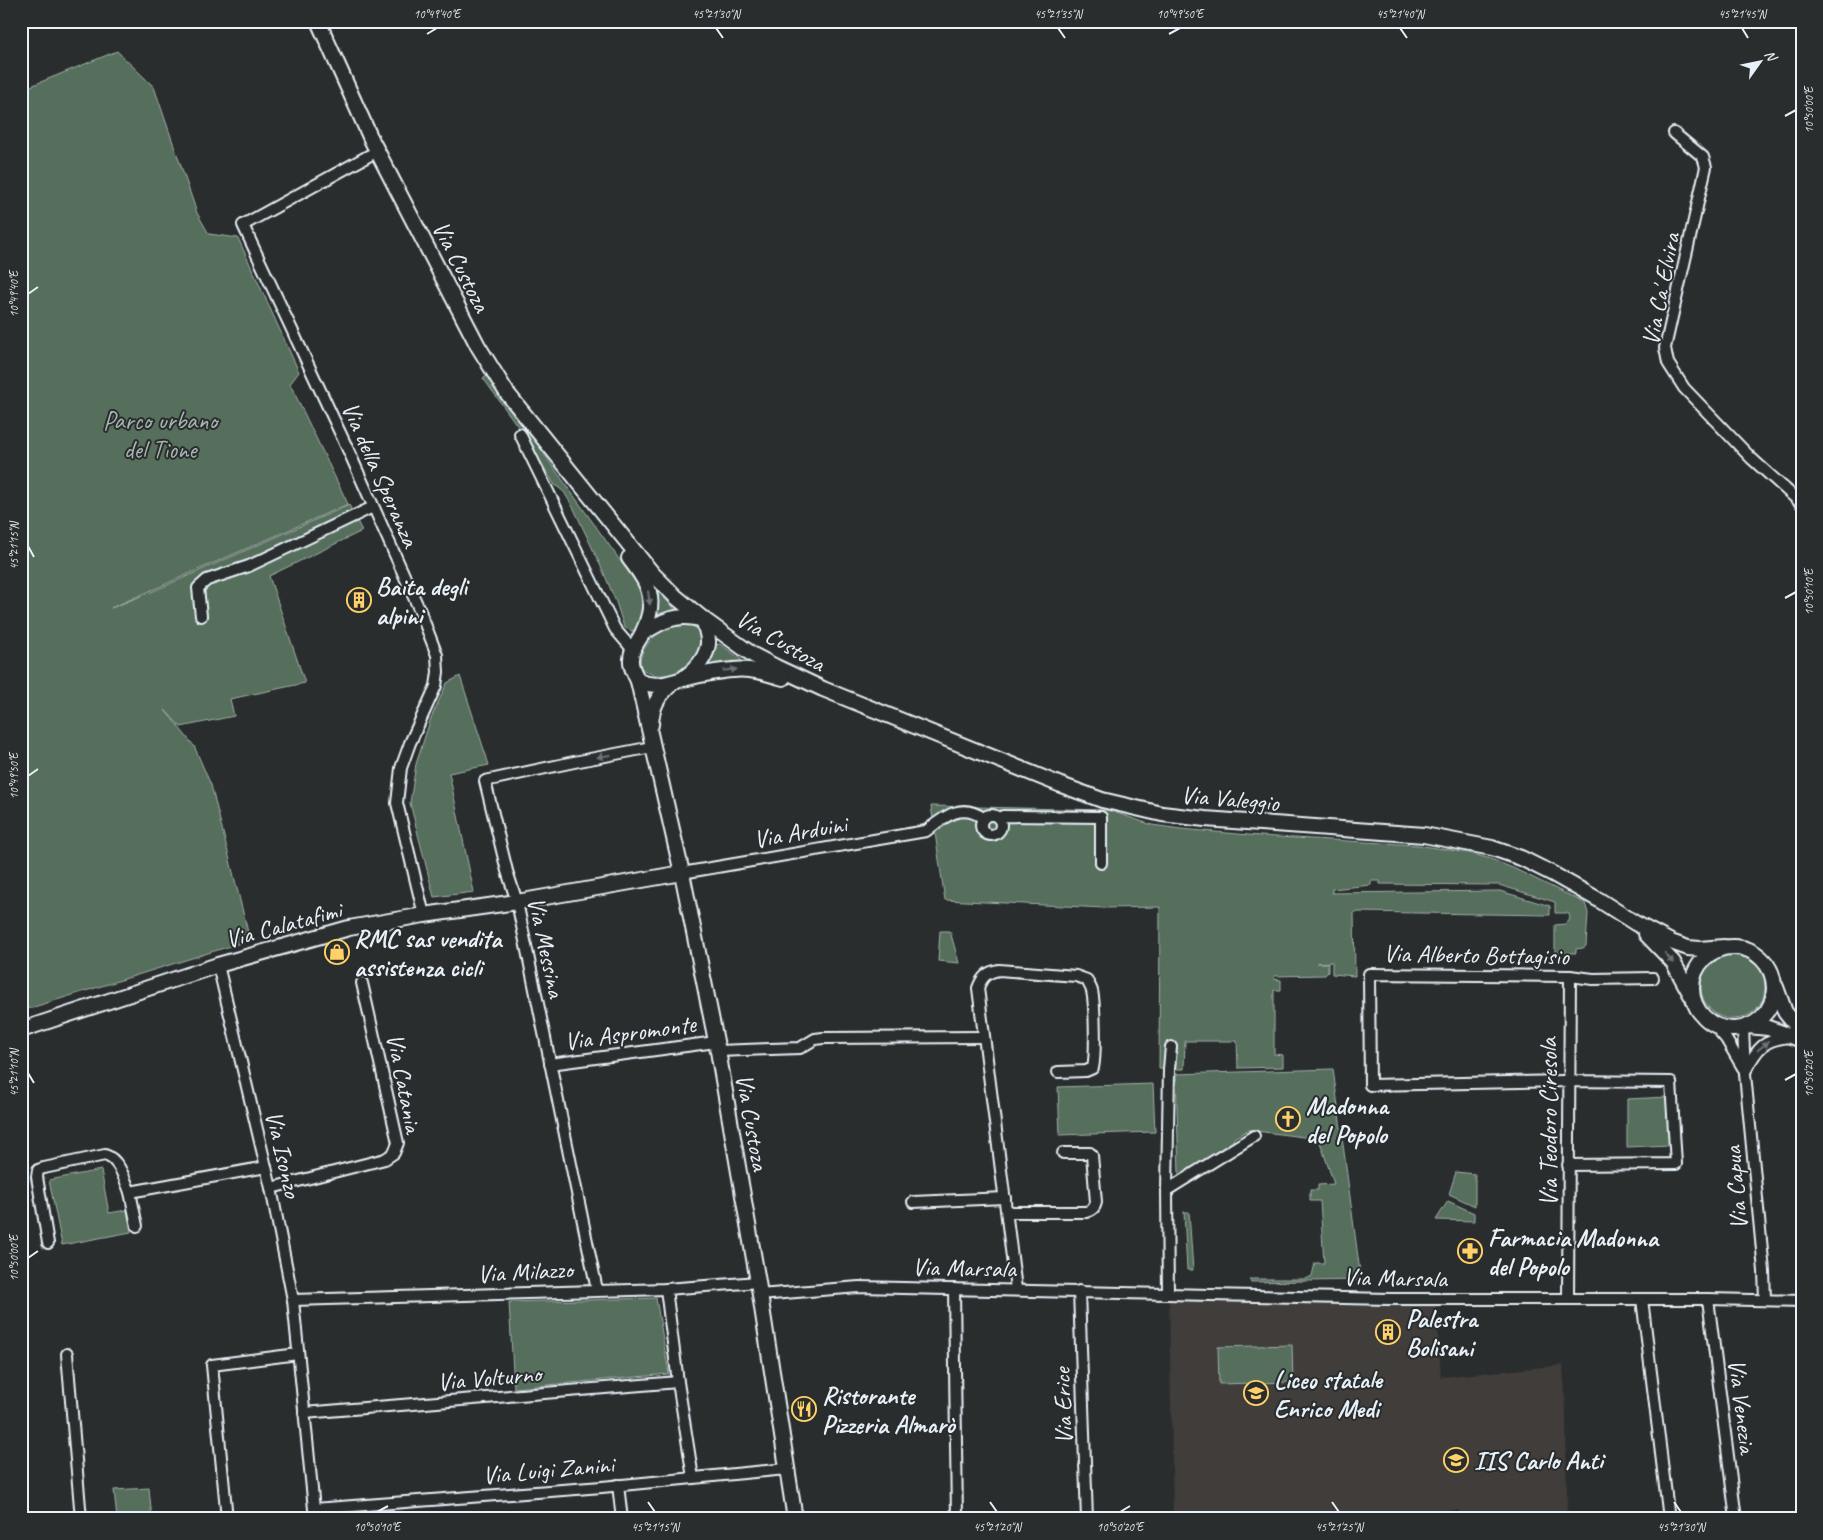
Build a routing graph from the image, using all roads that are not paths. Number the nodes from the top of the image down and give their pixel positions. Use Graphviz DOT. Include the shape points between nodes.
graph roads {
  1 [pos="318,21"];
  2 [pos="1674,133"];
  3 [pos="370,154"];
  4 [pos="520,434"];
  5 [pos="1802,504"];
  6 [pos="373,507"];
  7 [pos="601,511"];
  8 [pos="201,616"];
  9 [pos="703,619"];
  10 [pos="643,633"];
  11 [pos="633,650"];
  12 [pos="638,681"];
  13 [pos="677,682"];
  14 [pos="823,689"];
  15 [pos="651,742"];
  16 [pos="983,818"];
  17 [pos="999,819"];
  18 [pos="1101,863"];
  19 [pos="682,873"];
  20 [pos="517,902"];
  21 [pos="424,915"];
  22 [pos="1635,923"];
  23 [pos="1724,947"];
  24 [pos="218,965"];
  25 [pos="1570,976"];
  26 [pos="1653,978"];
  27 [pos="1774,981"];
  28 [pos="362,983"];
  29 [pos="1697,1008"];
  30 [pos="1713,1024"];
  31 [pos="1745,1027"];
  32 [pos="21,1030"];
  33 [pos="1799,1036"];
  34 [pos="984,1037"];
  35 [pos="717,1046"];
  36 [pos="1171,1048"];
  37 [pos="550,1064"];
  38 [pos="1058,1072"];
  39 [pos="1745,1074"];
  40 [pos="1569,1081"];
  41 [pos="1254,1136"];
  42 [pos="1063,1154"];
  43 [pos="1568,1166"];
  44 [pos="266,1167"];
  45 [pos="271,1188"];
  46 [pos="1167,1190"];
  47 [pos="130,1192"];
  48 [pos="1005,1198"];
  49 [pos="913,1202"];
  50 [pos="1007,1212"];
  51 [pos="137,1226"];
  52 [pos="48,1243"];
  53 [pos="758,1288"];
  54 [pos="666,1289"];
  55 [pos="954,1289"];
  56 [pos="1016,1289"];
  57 [pos="597,1290"];
  58 [pos="1079,1291"];
  59 [pos="1168,1294"];
  60 [pos="1568,1299"];
  61 [pos="1642,1299"];
  62 [pos="1708,1299"];
  63 [pos="294,1300"];
  64 [pos="1765,1300"];
  65 [pos="1802,1301"];
  66 [pos="67,1354"];
  67 [pos="298,1354"];
  68 [pos="678,1382"];
  69 [pos="304,1414"];
  70 [pos="786,1469"];
  71 [pos="693,1478"];
  72 [pos="618,1485"];
  73 [pos="314,1514"];
  74 [pos="81,1519"];
  75 [pos="227,1519"];
  76 [pos="622,1519"];
  77 [pos="795,1519"];
  78 [pos="957,1519"];
  79 [pos="1088,1519"];
  80 [pos="1668,1519"];
  81 [pos="1736,1519"];
  1 -- 7 [label="main road, Via Custoza" via="371,139 478,346 507,393"];
  2 -- 5 [label="street, Via Ca' Elvira" via="1703,157 1706,167 1665,348 1668,363 1684,388"];
  3 -- 6 [label="street, Via della Speranza" via="243,225"];
  4 -- 11 [label="street" via="615,629"];
  6 -- 8 [label="street" via="249,566 207,580 198,588"];
  6 -- 21 [label="street, Via della Speranza" via="437,655 436,686 403,762 397,803"];
  7 -- 9 [label="main road, Via Custoza" via="652,573"];
  7 -- 10 [label="main road, Via Custoza, one-way" via="602,519 642,576 649,592 651,608"];
  9 -- 10 [label="main road, Via Custoza" via="673,618"];
  9 -- 13 [label="main road, Via Custoza" via="708,643 702,661"];
  9 -- 14 [label="main road, Via Custoza" via="753,655"];
  10 -- 11 [label="main road, Via Custoza"];
  11 -- 12 [label="main road, Via Custoza" via="632,669"];
  12 -- 13 [label="main road, Via Custoza" via="647,685"];
  12 -- 15 [label="main road, Via Custoza"];
  13 -- 14 [label="main road, Via Custoza, one-way" via="735,669 759,671"];
  13 -- 15 [label="main road, Via Custoza" via="659,696 652,710"];
  14 -- 22 [label="main road, Via Valeggio" via="1102,800 1205,819 1424,836 1492,848 1551,873"];
  15 -- 19 [label="main road, Via Custoza"];
  15 -- 20 [label="street, Via Messina, one-way" via="485,781"];
  16 -- 17 [label="street" via="993,815"];
  16 -- 17 [label="street" via="981,828 989,835 1000,830"];
  16 -- 19 [label="street, Via Arduini" via="974,812 954,813 926,831"];
  17 -- 18 [label="street" via="1004,816 1101,817"];
  19 -- 20 [label="main road, Via Calatafimi"];
  19 -- 35 [label="main road, Via Custoza"];
  20 -- 21 [label="main road, Via Calatafimi"];
  20 -- 37 [label="street, Via Messina"];
  21 -- 24 [label="main road, Via Calatafimi" via="349,928"];
  22 -- 23 [label="main road, Via Valeggio" via="1688,948"];
  22 -- 29 [label="main road, Via Valeggio, one-way" via="1673,962"];
  23 -- 27 [label="main road" via="1750,950 1762,958"];
  23 -- 29 [label="main road" via="1712,952 1695,970 1692,983"];
  24 -- 32 [label="main road, Via Calatafimi"];
  24 -- 44 [label="street, Via Isonzo"];
  25 -- 26 [label="street, Via Alberto Bottagisio"];
  25 -- 40 [label="street, Via Teodoro Ciresola"];
  25 -- 40 [label="street, Via Alberto Bottagisio" via="1369,974 1368,1014 1370,1085"];
  27 -- 31 [label="main road" via="1768,1008 1758,1020"];
  27 -- 33 [label="main road" via="1785,1012"];
  28 -- 45 [label="street, Via Catania" via="398,1143 394,1153 385,1159"];
  29 -- 30 [label="main road"];
  30 -- 31 [label="main road" via="1728,1028"];
  30 -- 39 [label="street, Via Capua" via="1738,1057"];
  31 -- 33 [label="main road" via="1768,1028"];
  31 -- 39 [label="street, Via Capua"];
  39 -- 33 [label="street, one-way" via="1754,1053 1768,1041"];
  34 -- 35 [label="street, Via Aspromonte" via="823,1038 800,1048"];
  34 -- 38 [label="street" via="978,988 987,974 999,970 1076,976 1087,980 1092,991 1093,1068"];
  34 -- 48 [label="street"];
  35 -- 37 [label="street, Via Aspromonte"];
  35 -- 53 [label="main road, Via Custoza"];
  36 -- 46 [label="street"];
  37 -- 57 [label="street, Via Messina"];
  39 -- 64 [label="street, Via Capua"];
  40 -- 43 [label="street, Via Teodoro Ciresola"];
  40 -- 43 [label="street" via="1671,1082 1676,1164"];
  41 -- 46 [label="street"];
  42 -- 50 [label="street" via="1092,1155 1095,1206 1086,1212"];
  43 -- 60 [label="street, Via Teodoro Ciresola"];
  44 -- 45 [label="street, Via Isonzo"];
  44 -- 47 [label="street"];
  45 -- 63 [label="street, Via Isonzo"];
  46 -- 59 [label="street"];
  47 -- 51 [label="street"];
  47 -- 52 [label="street" via="116,1162 106,1155 38,1170"];
  48 -- 49 [label="street"];
  48 -- 50 [label="street"];
  50 -- 56 [label="street"];
  53 -- 54 [label="street, Via Milazzo"];
  53 -- 55 [label="street, Via Marsala"];
  53 -- 70 [label="main road, Via Custoza"];
  54 -- 57 [label="street, Via Milazzo"];
  54 -- 68 [label="street"];
  55 -- 56 [label="street, Via Marsala"];
  55 -- 78 [label="street"];
  56 -- 58 [label="street, Via Marsala"];
  57 -- 63 [label="street, Via Milazzo"];
  58 -- 59 [label="street, Via Marsala"];
  58 -- 79 [label="street, Via Erice"];
  59 -- 60 [label="street, Via Marsala"];
  60 -- 61 [label="street, Via Marsala"];
  61 -- 62 [label="street, Via Marsala"];
  61 -- 80 [label="street"];
  62 -- 64 [label="street, Via Marsala"];
  62 -- 81 [label="street, Via Venezia"];
  63 -- 67 [label="street, Via Isonzo"];
  64 -- 65 [label="street, Via Marsala"];
  66 -- 74 [label="street"];
  67 -- 69 [label="street, Via Isonzo"];
  67 -- 75 [label="street" via="212,1364"];
  68 -- 69 [label="street, Via Volturno"];
  68 -- 71 [label="street"];
  69 -- 73 [label="street, Via Isonzo"];
  70 -- 71 [label="street, Via Luigi Zanini"];
  70 -- 77 [label="main road, Via Custoza"];
  71 -- 72 [label="street, Via Luigi Zanini"];
  72 -- 73 [label="street, Via Luigi Zanini"];
  72 -- 76 [label="street"];
}
